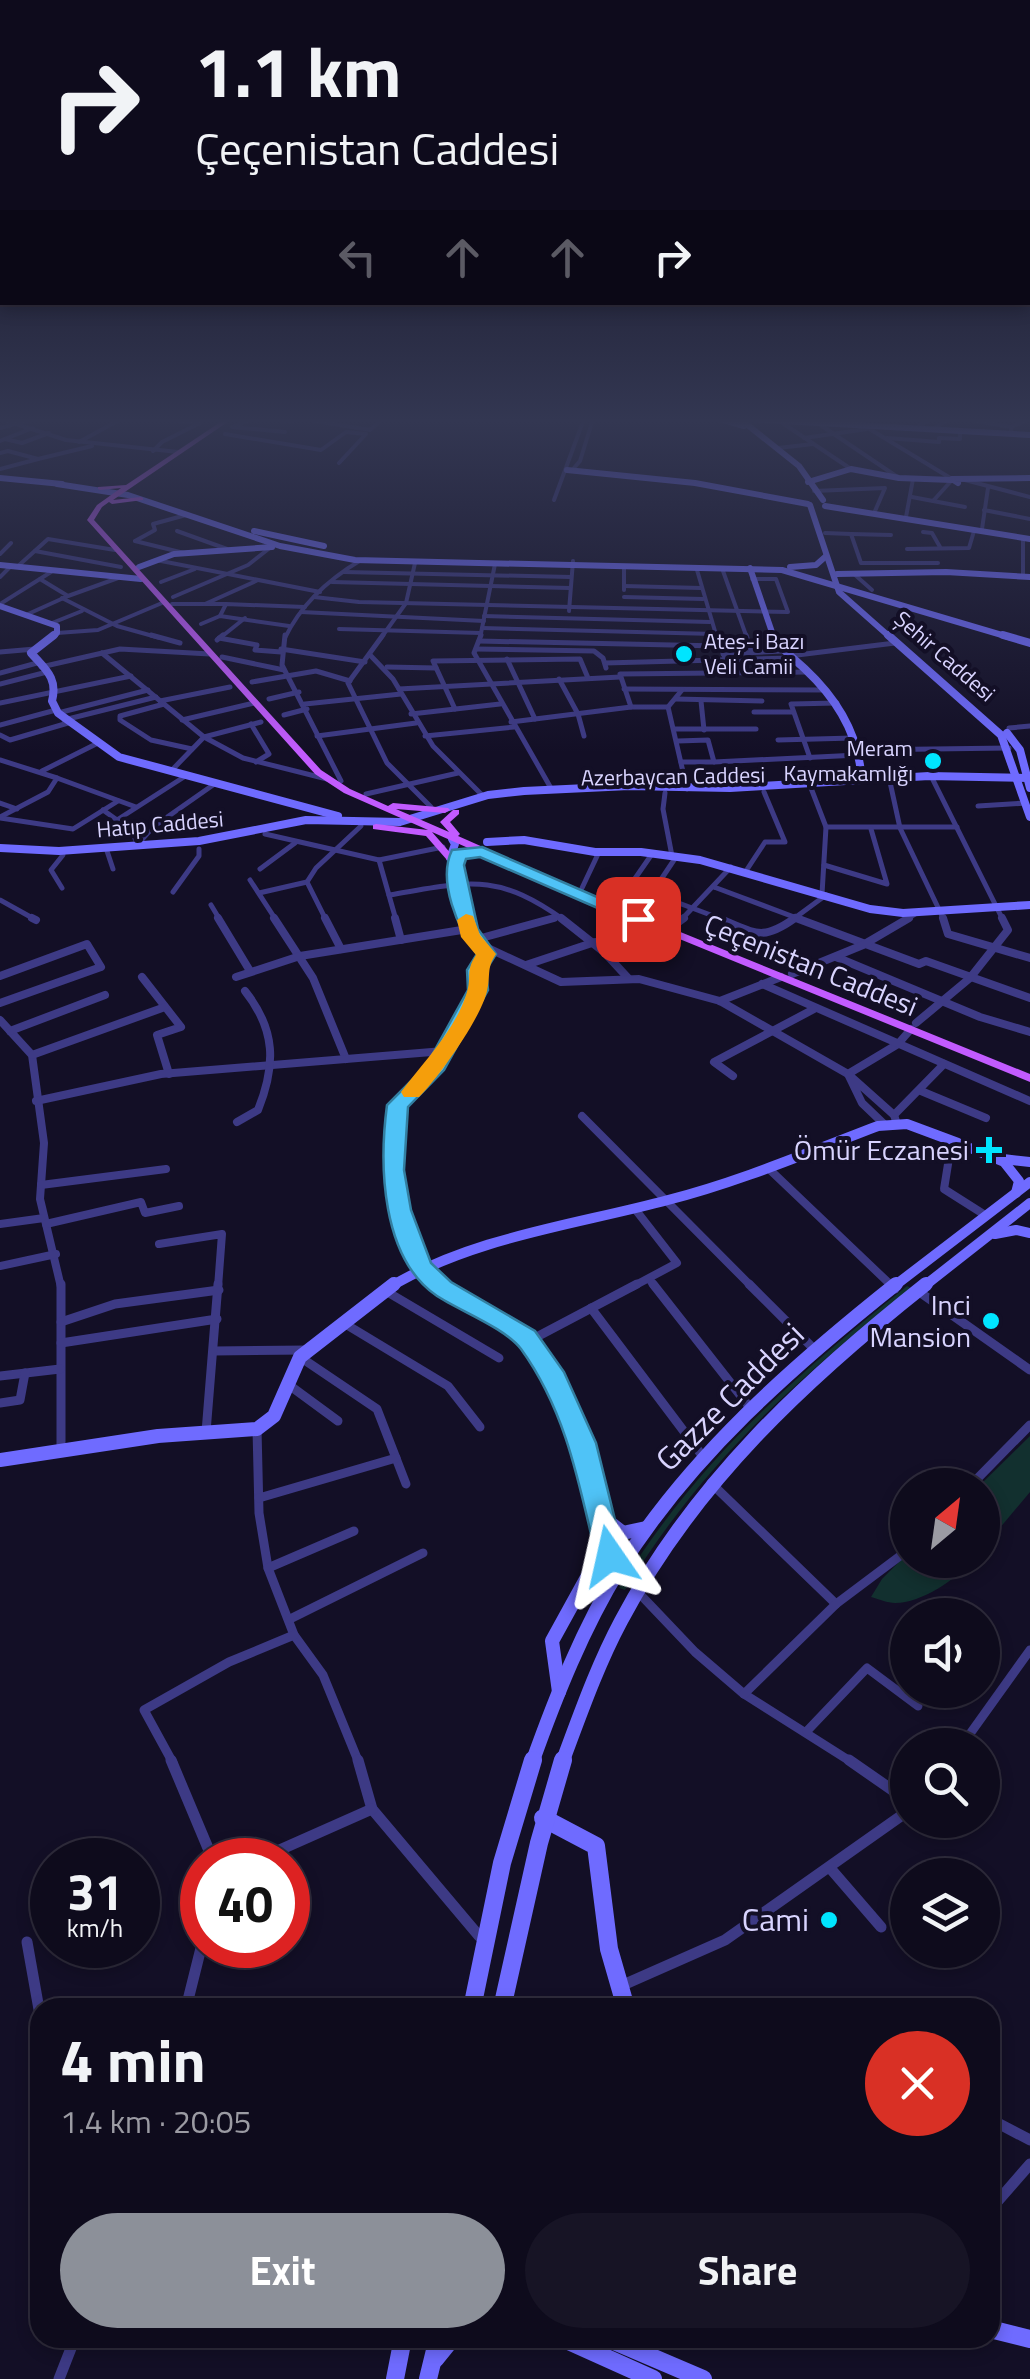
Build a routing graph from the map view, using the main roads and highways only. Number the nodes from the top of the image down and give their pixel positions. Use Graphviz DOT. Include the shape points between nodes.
graph roads {
  1 [pos="98,530"];
  2 [pos="102,530"];
  3 [pos="130,568"];
  4 [pos="169,602"];
  5 [pos="388,807"];
  6 [pos="421,823"];
  7 [pos="450,840"];
  8 [pos="452,861"];
  9 [pos="670,929"];
  10 [pos="913,1026"];
  11 [pos="1030,1069"];
  12 [pos="1030,1078"];
  1 -- 3 [label="main road"];
  2 -- 3 [label="main road"];
  3 -- 4 [label="main road"];
  3 -- 4 [label="main road"];
  4 -- 5 [label="main road" via="320,764"];
  4 -- 5 [label="main road" via="327,779"];
  5 -- 6 [label="main road, Çeçenistan Caddesi"];
  5 -- 6 [label="main road" via="389,816 368,824"];
  5 -- 7 [label="main road" via="451,811 445,821"];
  6 -- 7 [label="main road, Çeçenistan Caddesi"];
  7 -- 8 [label="main road"];
  7 -- 9 [label="main road, Çeçenistan Caddesi" via="582,888"];
  7 -- 9 [label="main road, Çeçenistan Caddesi" via="484,847"];
  9 -- 10 [label="main road, Çeçenistan Caddesi"];
  10 -- 11 [label="main road, Çeçenistan Caddesi"];
  10 -- 12 [label="main road, Çeçenistan Caddesi"];
}
